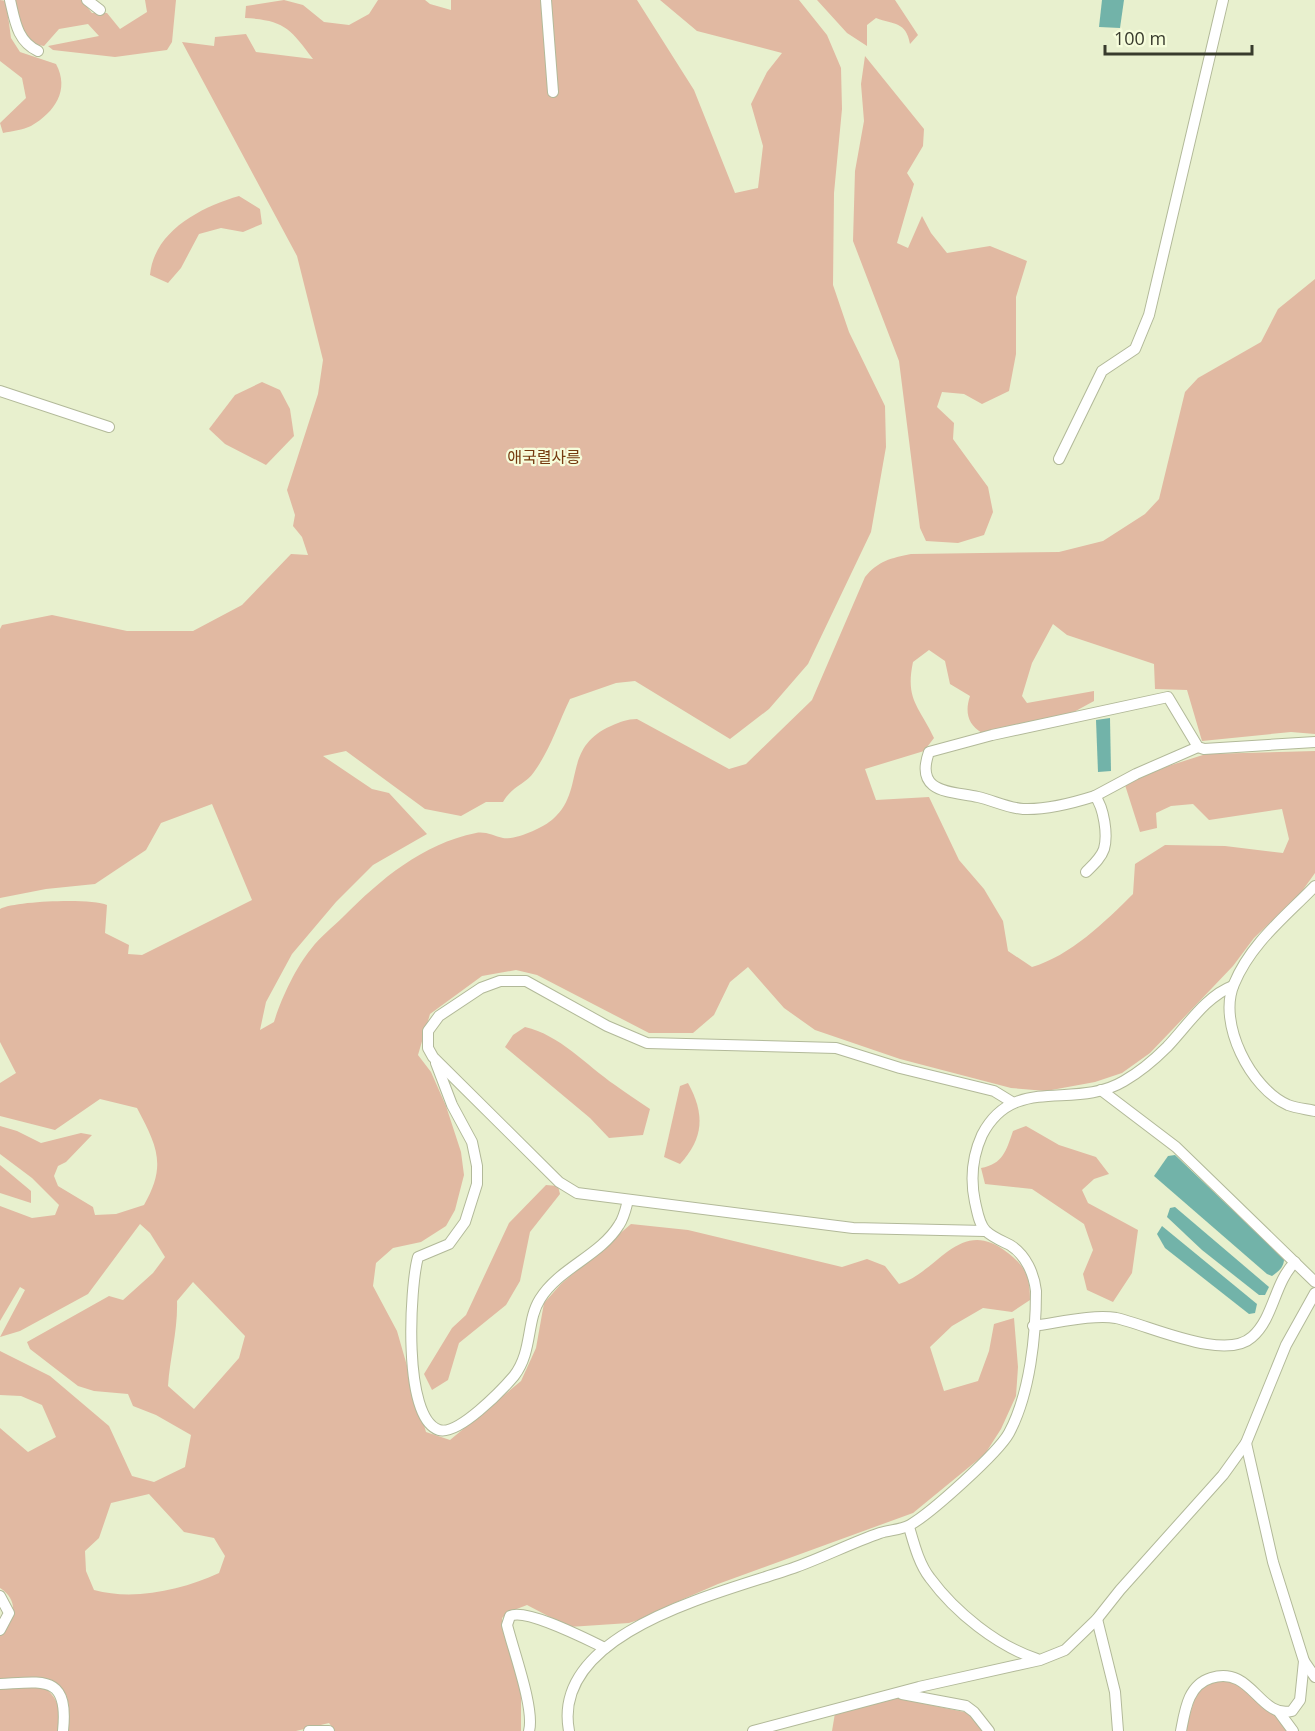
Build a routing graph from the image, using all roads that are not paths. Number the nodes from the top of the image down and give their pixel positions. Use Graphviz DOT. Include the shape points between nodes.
graph roads {
  1 [pos="10,0"];
  2 [pos="87,0"];
  3 [pos="546,0"];
  4 [pos="1222,0"];
  5 [pos="100,10"];
  6 [pos="38,51"];
  7 [pos="553,92"];
  8 [pos="0,391"];
  9 [pos="109,427"];
  10 [pos="1059,459"];
  11 [pos="1315,742"];
  12 [pos="1198,747"];
  13 [pos="1095,796"];
  14 [pos="1086,872"];
  15 [pos="1315,886"];
  16 [pos="1233,986"];
  17 [pos="433,1057"];
  18 [pos="1101,1090"];
  19 [pos="1012,1102"];
  20 [pos="1315,1111"];
  21 [pos="628,1200"];
  22 [pos="985,1231"];
  23 [pos="1295,1262"];
  24 [pos="1315,1282"];
  25 [pos="1315,1293"];
  26 [pos="1033,1326"];
  27 [pos="1246,1443"];
  28 [pos="909,1527"];
  29 [pos="0,1596"];
  30 [pos="1097,1619"];
  31 [pos="0,1630"];
  32 [pos="605,1648"];
  33 [pos="1040,1660"];
  34 [pos="1304,1661"];
  35 [pos="1315,1677"];
  36 [pos="0,1683"];
  37 [pos="897,1693"];
  38 [pos="1280,1712"];
  39 [pos="63,1731"];
  40 [pos="309,1731"];
  41 [pos="329,1731"];
  42 [pos="530,1731"];
  43 [pos="569,1731"];
  44 [pos="753,1731"];
  45 [pos="989,1731"];
  46 [pos="1118,1731"];
  47 [pos="1181,1731"];
  48 [pos="1293,1731"];
  1 -- 6 [label="street" via="21,37 27,46"];
  2 -- 5 [label="street"];
  3 -- 7 [label="street"];
  4 -- 10 [label="street" via="1149,315 1135,350 1102,371"];
  8 -- 9 [label="street"];
  11 -- 12 [label="street"];
  12 -- 13 [label="street"];
  12 -- 13 [label="street" via="1168,697 992,735 929,752 926,762 931,785 942,792 976,796 1022,809"];
  13 -- 14 [label="street" via="1102,812 1105,848"];
  15 -- 16 [label="street" via="1257,943"];
  16 -- 18 [label="street" via="1219,991 1164,1050 1124,1081"];
  16 -- 20 [label="street" via="1232,1024 1244,1062 1264,1086 1287,1104"];
  17 -- 19 [label="street" via="428,1048 428,1031 440,1016 481,988 500,981 526,981 607,1026 647,1043 836,1048 994,1091"];
  17 -- 21 [label="street" via="568,1190"];
  17 -- 21 [label="street" via="472,1142 477,1166 477,1184 465,1222 449,1244 418,1257 413,1276 409,1333 415,1379 423,1409 437,1429 445,1431 463,1423 512,1378 525,1356 539,1299 610,1237 621,1224"];
  18 -- 19 [label="street"];
  18 -- 23 [label="street" via="1176,1147"];
  19 -- 22 [label="street" via="996,1114 974,1152 974,1194"];
  21 -- 22 [label="street" via="853,1228"];
  22 -- 26 [label="street" via="1013,1247 1029,1267 1036,1291"];
  23 -- 24 [label="street"];
  23 -- 26 [label="street" via="1285,1272 1258,1331 1237,1346 1217,1345 1115,1318"];
  25 -- 27 [label="street" via="1286,1345"];
  26 -- 28 [label="street" via="1024,1393 1009,1433 996,1452"];
  27 -- 30 [label="street" via="1223,1475"];
  27 -- 34 [label="street" via="1273,1562"];
  28 -- 32 [label="street" via="882,1532 797,1567 706,1596 644,1624"];
  28 -- 33 [label="street" via="929,1578 985,1632 1023,1655"];
  29 -- 31 [label="street" via="9,1613"];
  30 -- 33 [label="street" via="1065,1650"];
  30 -- 46 [label="street" via="1115,1692"];
  32 -- 42 [label="street" via="539,1617 526,1613 510,1616 507,1625 527,1700"];
  32 -- 43 [label="street" via="573,1686 566,1715"];
  33 -- 37 [label="street"];
  34 -- 35 [label="street"];
  34 -- 38 [label="street" via="1300,1700 1292,1711"];
  36 -- 39 [label="street" via="32,1680 47,1683 58,1691 65,1710"];
  37 -- 44 [label="street"];
  37 -- 45 [label="street" via="966,1706"];
  38 -- 47 [label="street" via="1246,1683 1232,1676 1218,1676 1195,1688"];
  38 -- 48 [label="street"];
  40 -- 41 [label="street"];
}
